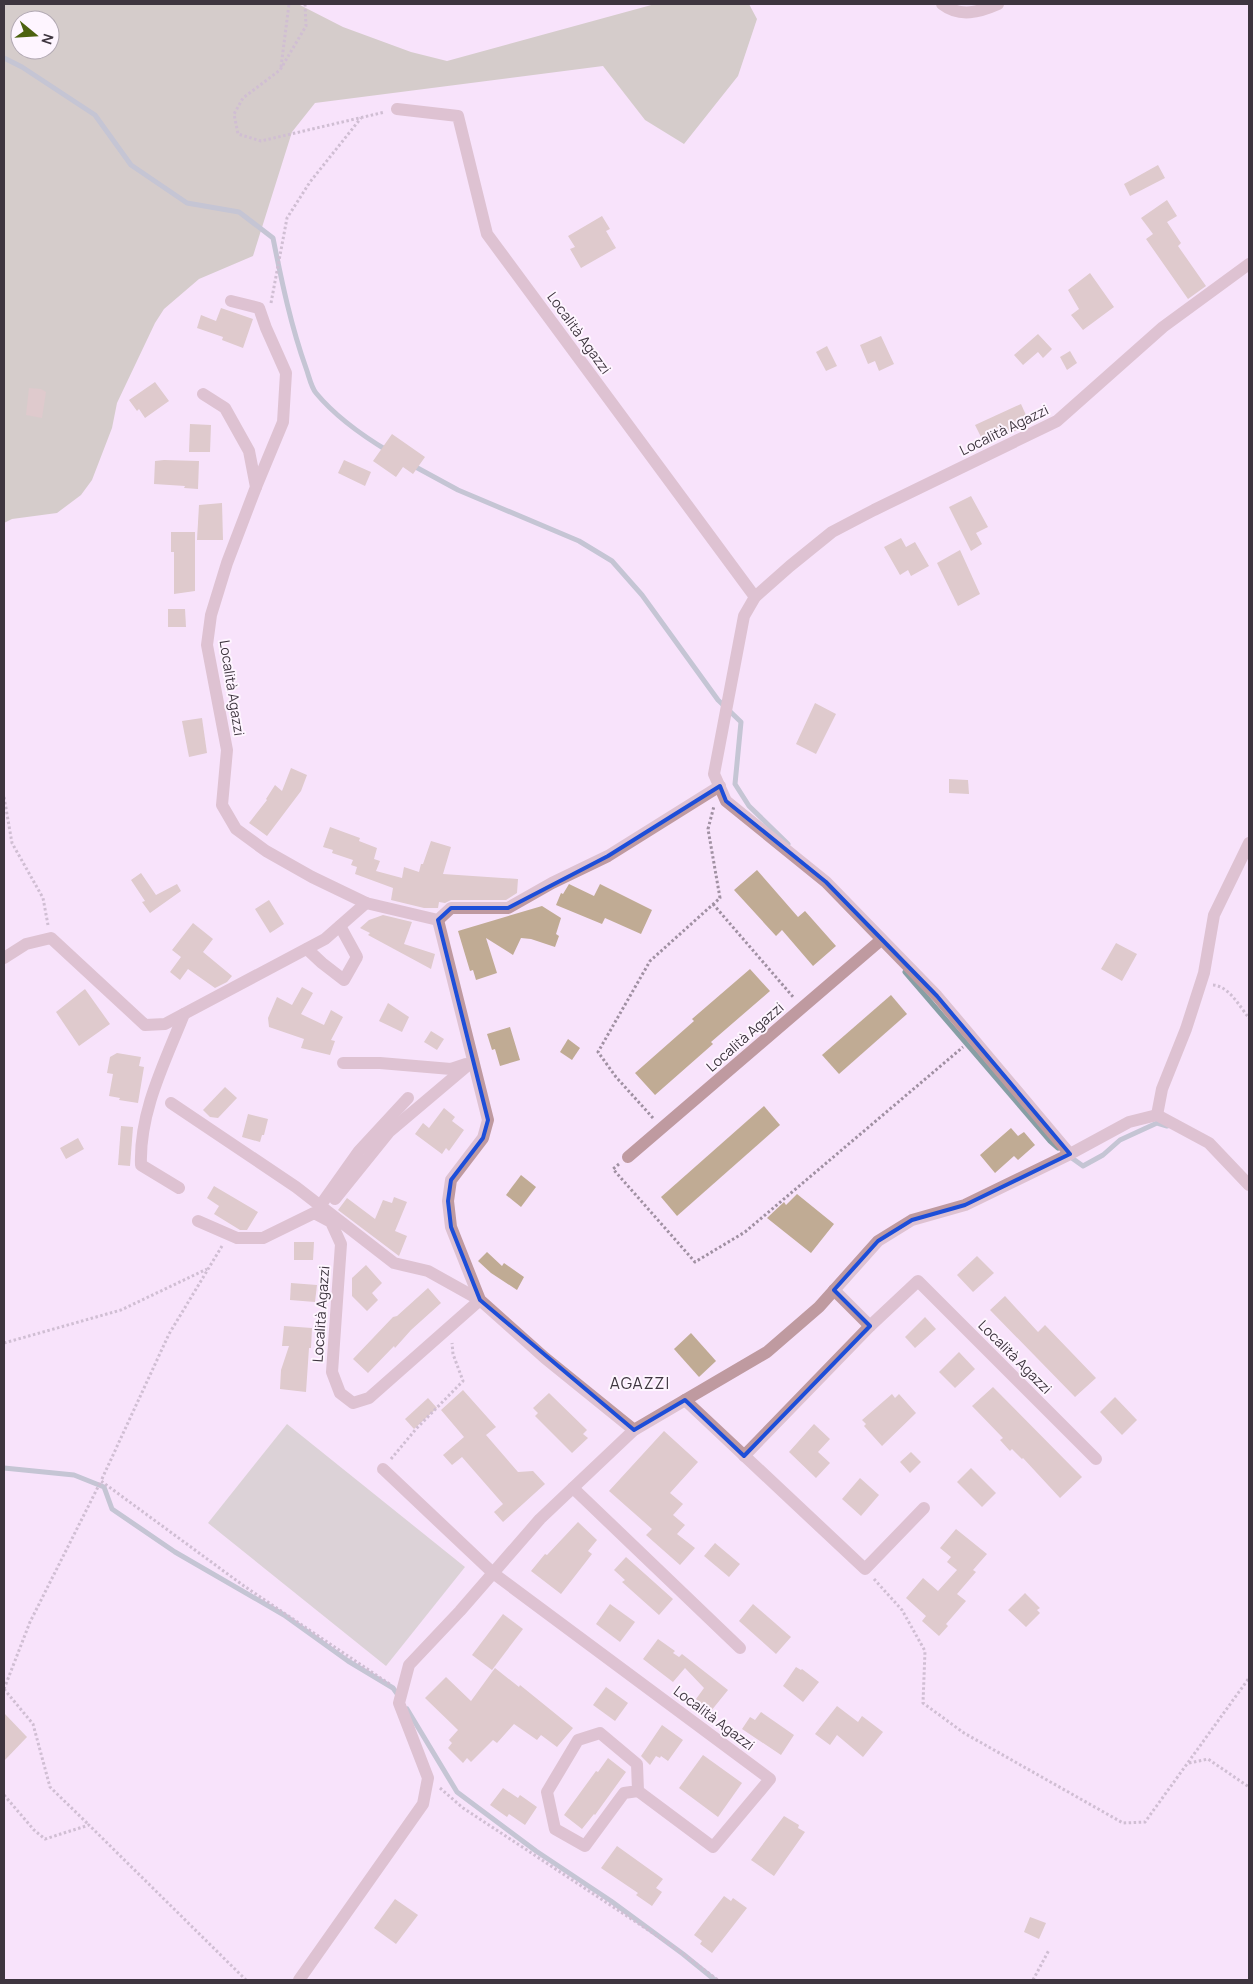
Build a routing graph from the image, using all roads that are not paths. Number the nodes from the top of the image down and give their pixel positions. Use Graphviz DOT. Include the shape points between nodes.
graph roads {
  1 [pos="942,4"];
  2 [pos="998,4"];
  3 [pos="397,109"];
  4 [pos="1249,264"];
  5 [pos="231,301"];
  6 [pos="203,394"];
  7 [pos="256,487"];
  8 [pos="755,597"];
  9 [pos="720,786"];
  10 [pos="1249,843"];
  11 [pos="366,903"];
  12 [pos="438,920"];
  13 [pos="340,926"];
  14 [pos="881,940"];
  15 [pos="307,949"];
  16 [pos="4,958"];
  17 [pos="184,1014"];
  18 [pos="473,1061"];
  19 [pos="343,1062"];
  20 [pos="408,1098"];
  21 [pos="171,1103"];
  22 [pos="1157,1115"];
  23 [pos="1070,1154"];
  24 [pos="628,1157"];
  25 [pos="1249,1184"];
  26 [pos="179,1188"];
  27 [pos="335,1199"];
  28 [pos="320,1206"];
  29 [pos="198,1221"];
  30 [pos="834,1290"];
  31 [pos="480,1300"];
  32 [pos="870,1326"];
  33 [pos="685,1400"];
  34 [pos="634,1430"];
  35 [pos="744,1456"];
  36 [pos="1096,1459"];
  37 [pos="383,1469"];
  38 [pos="573,1488"];
  39 [pos="924,1508"];
  40 [pos="493,1573"];
  41 [pos="740,1648"];
  42 [pos="638,1791"];
  43 [pos="299,1980"];
  1 -- 2 [label="street" via="961,13 981,12"];
  3 -- 8 [label="street, Località Agazzi" via="458,116 487,234"];
  4 -- 8 [label="street, Località Agazzi" via="1164,327 1057,421 832,532"];
  5 -- 7 [label="street, Località Agazzi" via="259,308 286,372 283,422"];
  6 -- 7 [label="street" via="226,408 249,451"];
  7 -- 11 [label="street, Località Agazzi" via="227,563 211,615 207,645 227,750 222,805 236,829 266,851"];
  8 -- 9 [label="street, Località Agazzi" via="744,616 714,774"];
  9 -- 12 [label="street" via="608,856 508,908 451,908"];
  9 -- 14 [label="street, Località Agazzi" via="726,801 826,882"];
  10 -- 22 [label="street" via="1214,915 1204,973 1162,1089"];
  11 -- 12 [label="street, Località Agazzi"];
  11 -- 13 [label="street"];
  12 -- 18 [label="street"];
  13 -- 15 [label="street"];
  13 -- 15 [label="street" via="357,957 344,980"];
  14 -- 23 [label="street, Località Agazzi" via="937,996"];
  14 -- 24 [label="street, Località Agazzi"];
  15 -- 17 [label="street"];
  16 -- 17 [label="street" via="26,944 51,938 145,1025 165,1024"];
  17 -- 26 [label="street" via="152,1094 140,1146 141,1164"];
  18 -- 19 [label="street" via="451,1069"];
  18 -- 27 [label="street" via="389,1132"];
  18 -- 31 [label="street" via="488,1120 483,1138 451,1180 448,1201 451,1227"];
  20 -- 28 [label="street" via="359,1151"];
  21 -- 28 [label="street"];
  22 -- 23 [label="street" via="1129,1122"];
  22 -- 25 [label="street" via="1209,1142"];
  23 -- 30 [label="street" via="965,1205 912,1220 878,1241"];
  28 -- 31 [label="street" via="394,1263 428,1271"];
  29 -- 31 [label="street, Località Agazzi" via="237,1238 263,1238 314,1213 331,1222 341,1244 332,1372 340,1393 353,1404 369,1398"];
  30 -- 32 [label="street"];
  30 -- 33 [label="street" via="767,1352"];
  31 -- 34 [label="street"];
  32 -- 35 [label="street, Località Agazzi"];
  32 -- 36 [label="street, Località Agazzi" via="918,1281"];
  33 -- 34 [label="street"];
  33 -- 35 [label="street"];
  34 -- 38 [label="street"];
  35 -- 39 [label="street" via="865,1569"];
  37 -- 40 [label="street"];
  38 -- 40 [label="street" via="540,1519"];
  38 -- 41 [label="street"];
  40 -- 42 [label="street, Località Agazzi" via="770,1779 713,1847"];
  40 -- 43 [label="street" via="409,1665 399,1703 428,1778 423,1804"];
  42 -- 42 [label="street" via="637,1764 600,1733 578,1740 547,1792 555,1829 585,1846 624,1793"];
}
